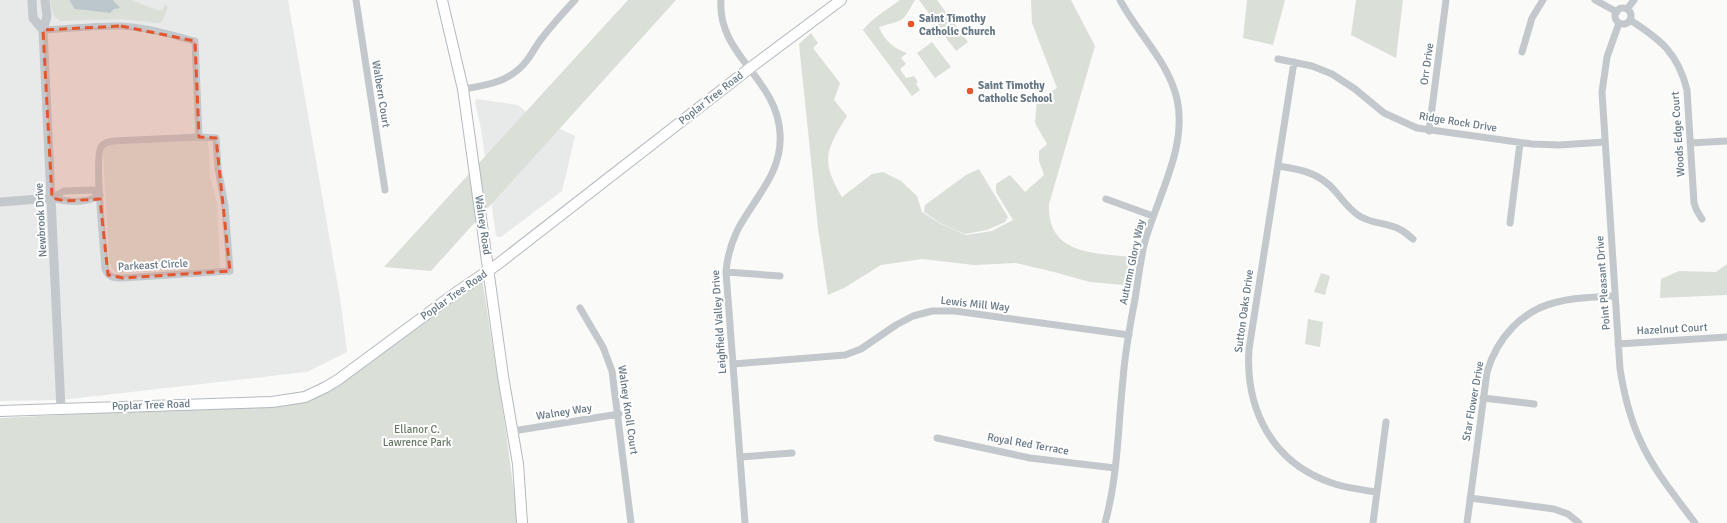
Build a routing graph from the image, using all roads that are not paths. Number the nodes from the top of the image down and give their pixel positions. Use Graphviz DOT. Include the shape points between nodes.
graph roads {
  1 [pos="32,0"];
  2 [pos="45,0"];
  3 [pos="357,0"];
  4 [pos="442,0"];
  5 [pos="575,0"];
  6 [pos="721,0"];
  7 [pos="841,0"];
  8 [pos="1120,0"];
  9 [pos="1446,0"];
  10 [pos="1544,0"];
  11 [pos="1595,0"];
  12 [pos="1634,0"];
  13 [pos="1627,9"];
  14 [pos="1616,12"];
  15 [pos="1630,20"];
  16 [pos="1619,24"];
  17 [pos="44,30"];
  18 [pos="1522,52"];
  19 [pos="1278,59"];
  20 [pos="1294,62"];
  21 [pos="750,68"];
  22 [pos="463,90"];
  23 [pos="1429,131"];
  24 [pos="199,137"];
  25 [pos="1727,141"];
  26 [pos="1605,142"];
  27 [pos="1520,143"];
  28 [pos="1690,143"];
  29 [pos="1278,166"];
  30 [pos="385,190"];
  31 [pos="100,195"];
  32 [pos="52,198"];
  33 [pos="1106,199"];
  34 [pos="0,202"];
  35 [pos="1153,216"];
  36 [pos="1702,219"];
  37 [pos="1510,223"];
  38 [pos="1413,239"];
  39 [pos="489,270"];
  40 [pos="726,272"];
  41 [pos="780,276"];
  42 [pos="1615,296"];
  43 [pos="580,308"];
  44 [pos="1129,335"];
  45 [pos="1727,337"];
  46 [pos="1618,344"];
  47 [pos="733,364"];
  48 [pos="1483,398"];
  49 [pos="1534,404"];
  50 [pos="61,409"];
  51 [pos="0,411"];
  52 [pos="619,414"];
  53 [pos="1386,422"];
  54 [pos="513,431"];
  55 [pos="938,438"];
  56 [pos="792,453"];
  57 [pos="740,457"];
  58 [pos="1115,468"];
  59 [pos="1377,492"];
  60 [pos="1470,498"];
  61 [pos="522,523"];
  62 [pos="631,523"];
  63 [pos="745,523"];
  64 [pos="1105,523"];
  65 [pos="1373,523"];
  66 [pos="1467,523"];
  67 [pos="1579,523"];
  68 [pos="1695,523"];
  1 -- 17 [label="street" via="33,18"];
  2 -- 17 [label="street, Newbrook Drive" via="47,16"];
  3 -- 30 [label="street, Walbern Court"];
  4 -- 22 [label="main road, Walney Road"];
  5 -- 22 [label="street" via="542,37 530,57 517,71 495,84"];
  6 -- 21 [label="street, Leighfield Valley Drive" via="725,31"];
  7 -- 21 [label="main road, Poplar Tree Road"];
  8 -- 35 [label="street, Autumn Glory Way" via="1158,56 1177,100 1179,118 1175,152 1167,182"];
  9 -- 23 [label="street, Orr Drive"];
  10 -- 18 [label="street" via="1532,18"];
  11 -- 14 [label="street"];
  12 -- 13 [label="street"];
  13 -- 14 [label="street"];
  13 -- 15 [label="street"];
  14 -- 16 [label="street"];
  15 -- 16 [label="street"];
  15 -- 28 [label="street, Woods Edge Court" via="1659,39 1678,64 1687,90"];
  16 -- 26 [label="street, Point Pleasant Drive" via="1604,71 1602,92"];
  17 -- 24 [label="street" via="121,26 152,30 195,41"];
  17 -- 32 [label="street, Newbrook Drive"];
  19 -- 20 [label="street, Ridge Rock Drive"];
  20 -- 23 [label="street, Ridge Rock Drive" via="1332,74 1384,113 1402,123"];
  20 -- 29 [label="street, Sutton Oaks Drive"];
  21 -- 39 [label="main road, Poplar Tree Road"];
  21 -- 40 [label="street, Leighfield Valley Drive" via="774,105 779,124 780,150 772,176 733,239"];
  22 -- 39 [label="main road, Walney Road"];
  23 -- 27 [label="street, Ridge Rock Drive"];
  24 -- 31 [label="street, Parkeast Circle" via="105,143 98,154"];
  24 -- 31 [label="street, Parkeast Circle" via="216,138 230,271 123,278 108,275 105,270"];
  25 -- 28 [label="street"];
  26 -- 27 [label="street, Ridge Rock Drive" via="1559,145"];
  26 -- 42 [label="street, Point Pleasant Drive"];
  27 -- 37 [label="street"];
  28 -- 36 [label="street, Woods Edge Court" via="1694,203"];
  29 -- 38 [label="street" via="1303,170 1317,176 1330,185 1358,215 1374,223 1402,230"];
  29 -- 59 [label="street, Sutton Oaks Drive" via="1249,349 1248,377 1252,398 1259,418 1274,442 1301,468 1332,483"];
  31 -- 32 [label="street" via="92,200 65,202"];
  31 -- 32 [label="street" via="93,190 64,191"];
  32 -- 34 [label="street"];
  32 -- 50 [label="street, Newbrook Drive"];
  33 -- 35 [label="street"];
  35 -- 44 [label="street, Autumn Glory Way" via="1144,246"];
  39 -- 50 [label="main road, Poplar Tree Road" via="326,388 305,397 272,402"];
  39 -- 54 [label="main road, Walney Road"];
  40 -- 41 [label="street"];
  40 -- 47 [label="street, Leighfield Valley Drive"];
  42 -- 46 [label="street, Point Pleasant Drive"];
  42 -- 48 [label="street, Star Flower Drive" via="1558,301 1538,308 1521,319 1507,333 1494,353 1487,372"];
  43 -- 52 [label="street, Walney Knoll Court" via="610,361"];
  44 -- 47 [label="street, Lewis Mill Way" via="955,311 932,311 913,316 861,350 845,355"];
  44 -- 58 [label="street, Autumn Glory Way"];
  45 -- 46 [label="street, Hazelnut Court"];
  46 -- 68 [label="street, Point Pleasant Drive" via="1624,393 1640,442"];
  47 -- 57 [label="street, Leighfield Valley Drive"];
  48 -- 49 [label="street"];
  48 -- 60 [label="street, Star Flower Drive"];
  50 -- 51 [label="main road, Poplar Tree Road"];
  52 -- 54 [label="street, Walney Way"];
  52 -- 62 [label="street, Walney Knoll Court"];
  53 -- 59 [label="street"];
  54 -- 61 [label="main road, Walney Road"];
  55 -- 58 [label="street, Royal Red Terrace" via="1030,458"];
  56 -- 57 [label="street"];
  57 -- 63 [label="street, Leighfield Valley Drive"];
  58 -- 64 [label="street, Autumn Glory Way"];
  59 -- 65 [label="street"];
  60 -- 66 [label="street, Star Flower Drive"];
  60 -- 67 [label="street" via="1554,509 1568,514"];
}
